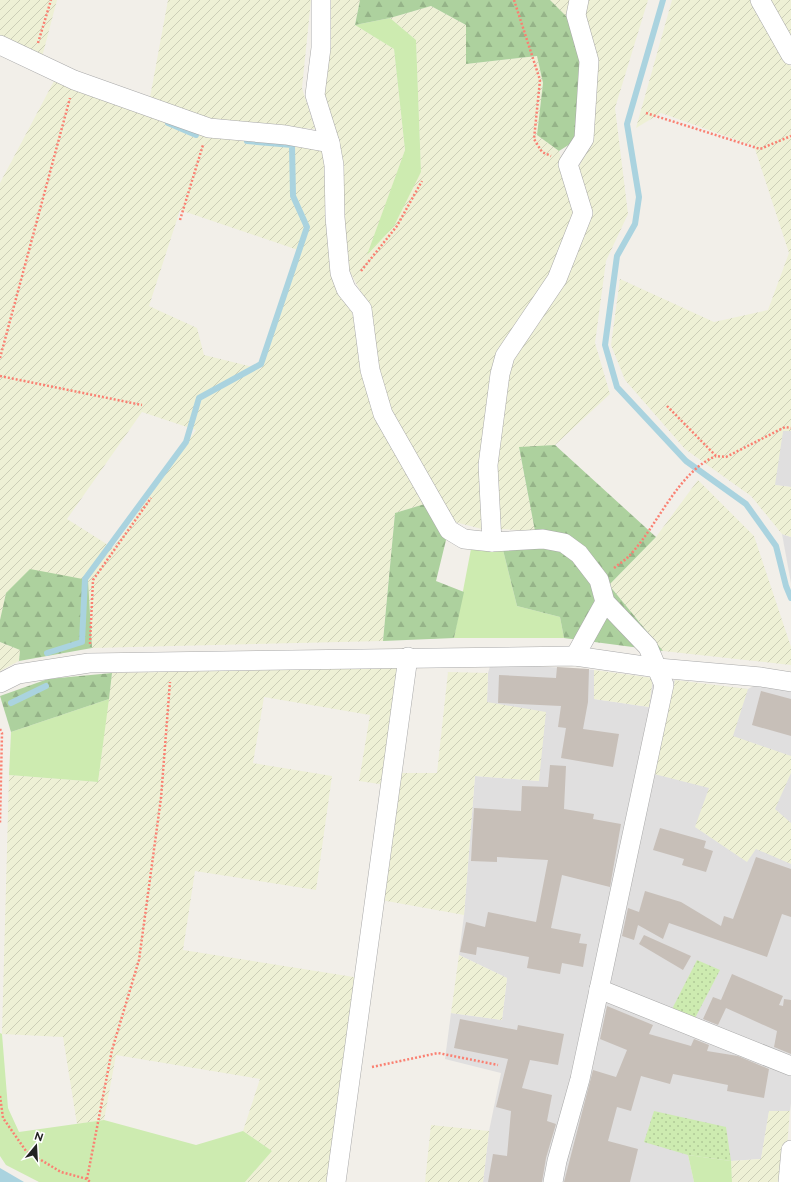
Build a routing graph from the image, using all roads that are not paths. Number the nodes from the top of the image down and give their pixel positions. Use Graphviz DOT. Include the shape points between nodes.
graph roads {
  1 [pos="321,0"];
  2 [pos="579,0"];
  3 [pos="760,0"];
  4 [pos="0,45"];
  5 [pos="791,55"];
  6 [pos="330,143"];
  7 [pos="492,542"];
  8 [pos="605,602"];
  9 [pos="575,656"];
  10 [pos="408,657"];
  11 [pos="658,668"];
  12 [pos="791,682"];
  13 [pos="0,684"];
  14 [pos="599,989"];
  15 [pos="791,1066"];
  16 [pos="791,1150"];
  17 [pos="336,1182"];
  18 [pos="553,1182"];
  19 [pos="788,1182"];
  1 -- 6 [label="street" via="321,48 315,95"];
  2 -- 7 [label="street" via="576,15 589,61 584,139 568,164 583,213 557,279 505,356 500,374 488,465"];
  3 -- 5 [label="street"];
  4 -- 6 [label="street" via="74,80 209,128 286,135"];
  6 -- 7 [label="street" via="334,165 340,272 346,289 362,309 370,370 383,414 448,530 464,539"];
  7 -- 8 [label="street" via="543,539 564,543 579,554 599,580"];
  8 -- 9 [label="street"];
  8 -- 11 [label="street" via="648,647"];
  9 -- 10 [label="street"];
  9 -- 11 [label="street"];
  10 -- 13 [label="street" via="89,663 18,674"];
  10 -- 17 [label="street"];
  11 -- 12 [label="street"];
  11 -- 14 [label="street" via="664,685"];
  14 -- 15 [label="street"];
  14 -- 18 [label="street" via="580,1079"];
  16 -- 19 [label="street"];
}
